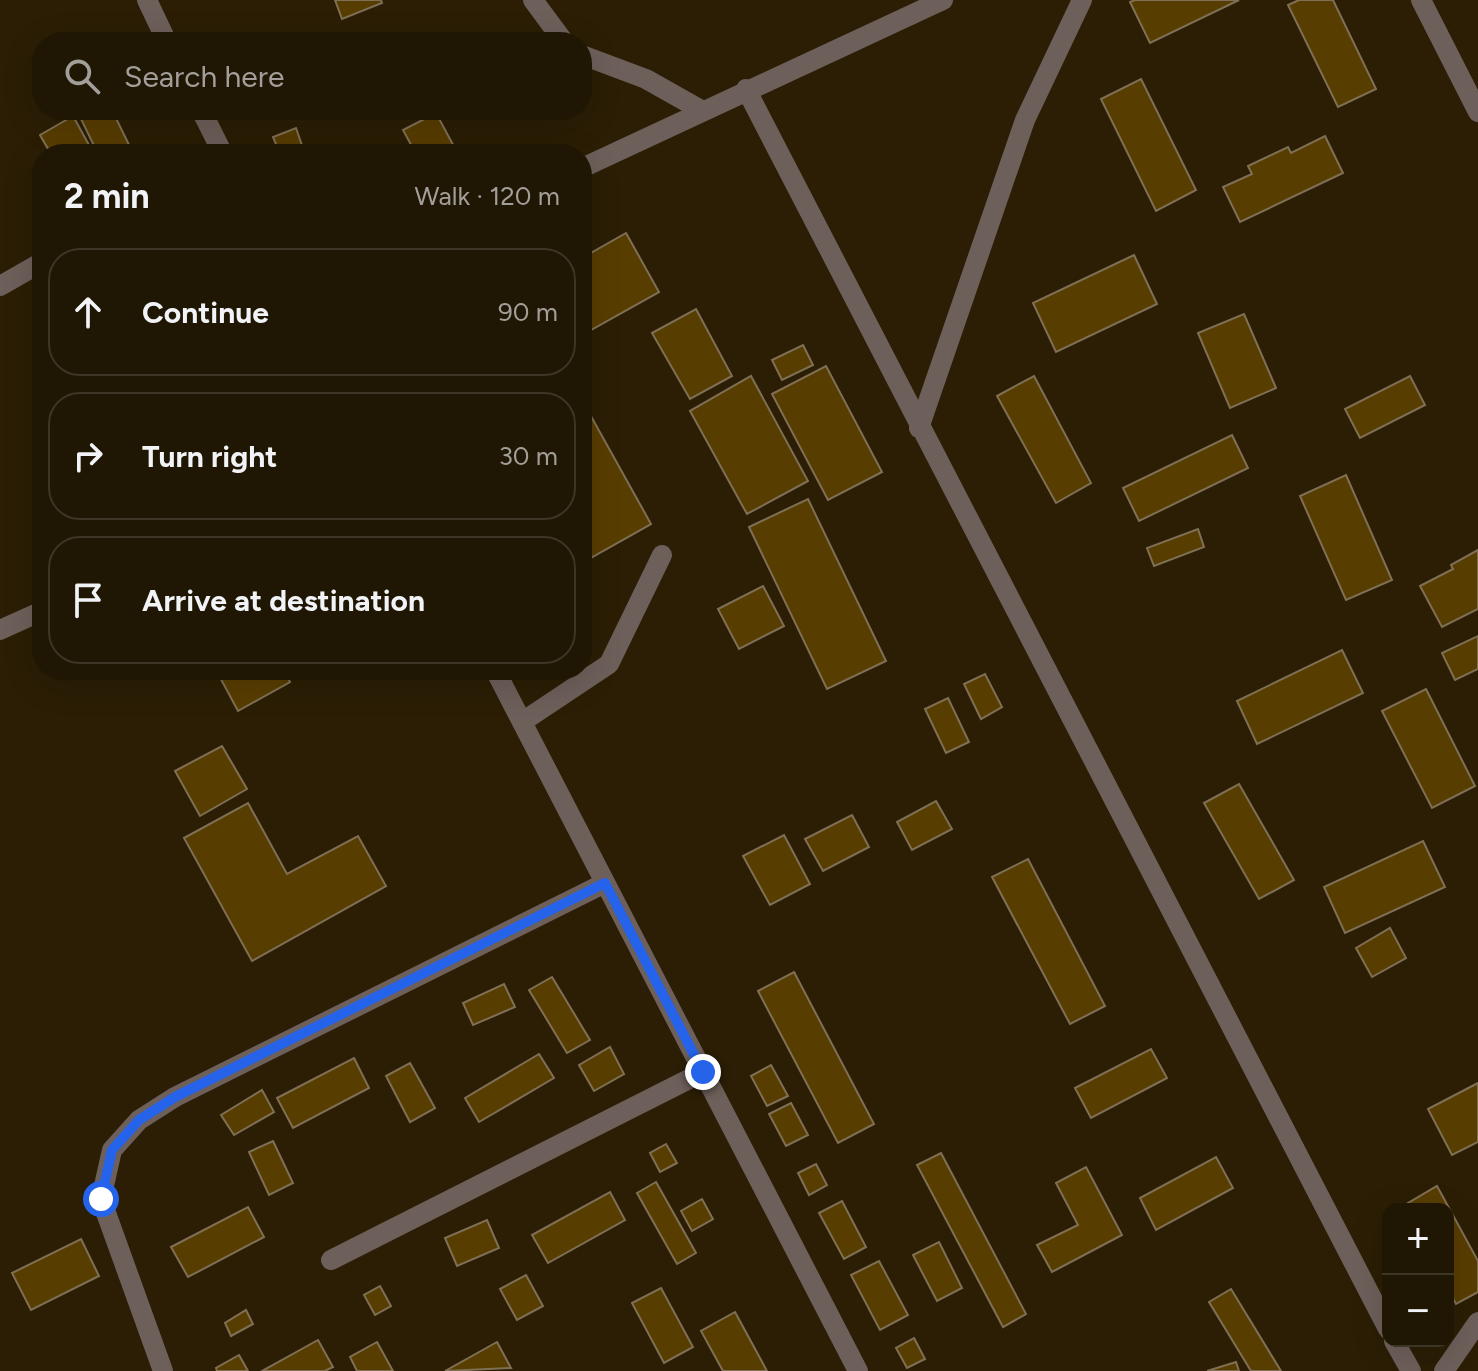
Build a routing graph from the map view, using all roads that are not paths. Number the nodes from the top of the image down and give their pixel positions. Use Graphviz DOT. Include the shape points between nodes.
graph roads {
  1 [pos="147,0"];
  2 [pos="533,0"];
  3 [pos="943,0"];
  4 [pos="1082,0"];
  5 [pos="1421,0"];
  6 [pos="162,32"];
  7 [pos="557,32"];
  8 [pos="592,59"];
  9 [pos="746,89"];
  10 [pos="701,110"];
  11 [pos="1478,112"];
  12 [pos="206,120"];
  13 [pos="218,144"];
  14 [pos="592,163"];
  15 [pos="32,268"];
  16 [pos="0,286"];
  17 [pos="919,428"];
  18 [pos="662,555"];
  19 [pos="32,616"];
  20 [pos="0,630"];
  21 [pos="592,675"];
  22 [pos="500,680"];
  23 [pos="585,680"];
  24 [pos="522,722"];
  25 [pos="605,883"];
  26 [pos="703,1072"];
  27 [pos="331,1260"];
  28 [pos="1382,1317"];
  29 [pos="1478,1322"];
  30 [pos="1397,1347"];
  31 [pos="163,1371"];
  32 [pos="858,1371"];
  33 [pos="1411,1371"];
  34 [pos="1444,1371"];
  1 -- 6 [label="street"];
  2 -- 7 [label="street"];
  3 -- 9 [label="street"];
  4 -- 17 [label="street" via="1025,120"];
  5 -- 11 [label="street"];
  8 -- 10 [label="street" via="646,79"];
  9 -- 10 [label="street"];
  9 -- 17 [label="street"];
  10 -- 14 [label="street"];
  12 -- 13 [label="street"];
  15 -- 16 [label="street"];
  17 -- 28 [label="street"];
  18 -- 21 [label="street" via="609,664"];
  19 -- 20 [label="street"];
  22 -- 24 [label="street"];
  23 -- 24 [label="street"];
  24 -- 25 [label="street"];
  25 -- 26 [label="street"];
  25 -- 31 [label="street" via="175,1097 139,1120 112,1150 101,1199"];
  26 -- 27 [label="street"];
  26 -- 32 [label="street"];
  29 -- 34 [label="street"];
  30 -- 33 [label="street"];
}
